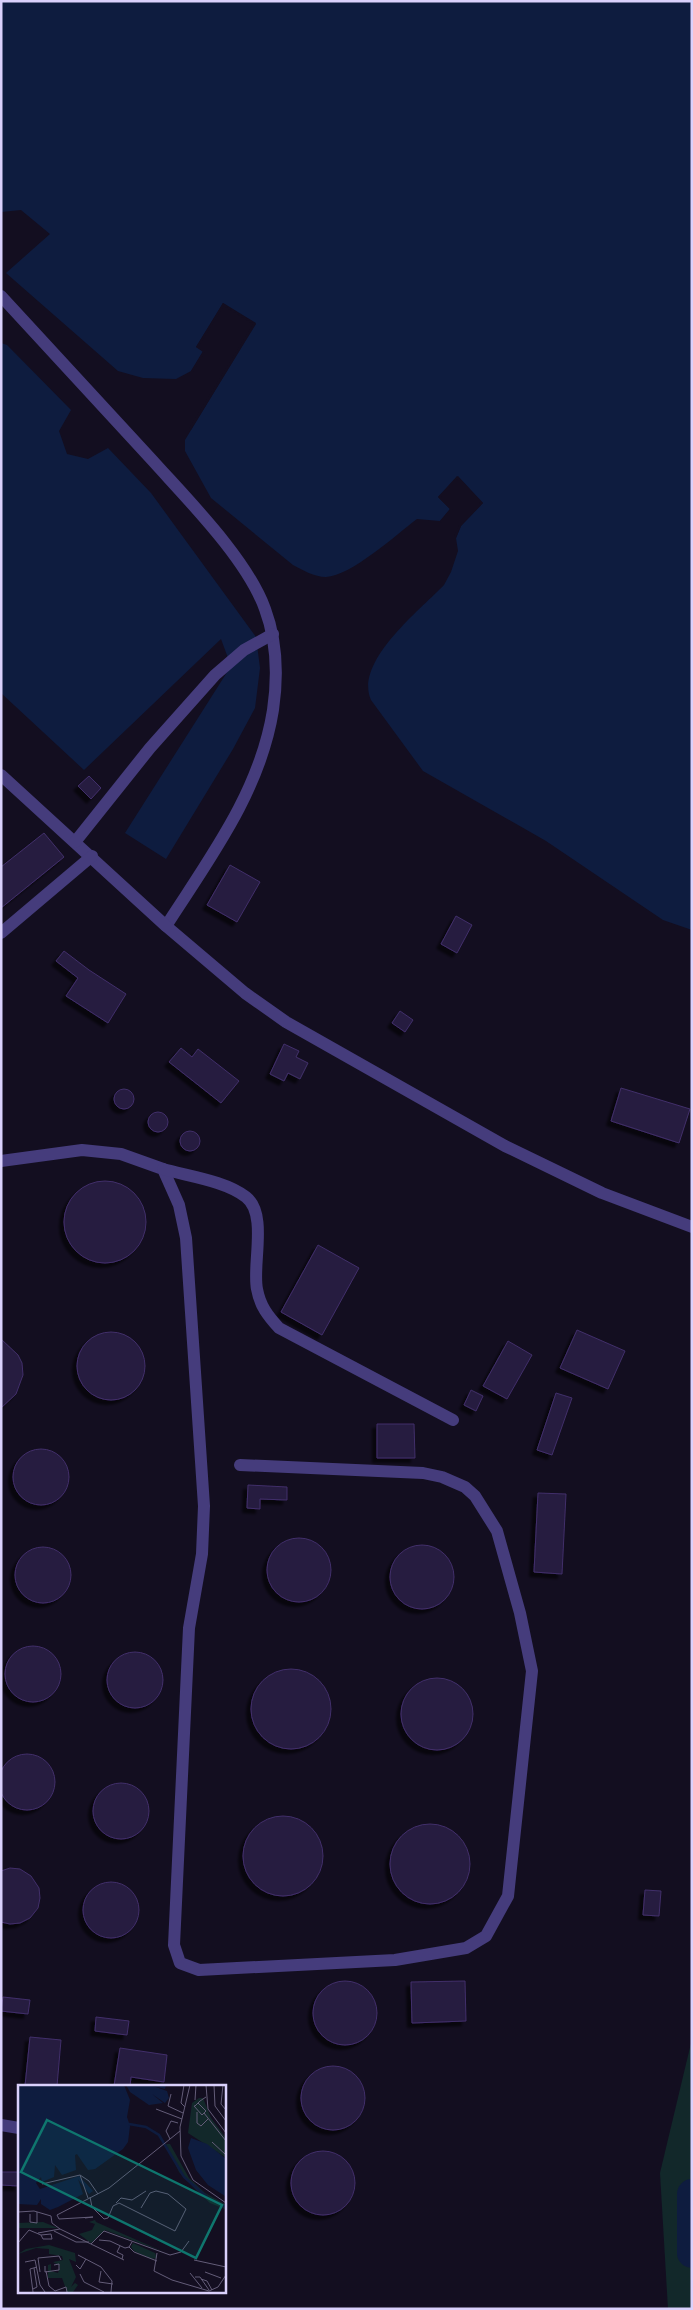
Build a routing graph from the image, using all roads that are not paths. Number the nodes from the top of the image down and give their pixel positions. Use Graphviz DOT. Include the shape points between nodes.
graph roads {
  1 [pos="1,296"];
  2 [pos="273,634"];
  3 [pos="1,775"];
  4 [pos="75,842"];
  5 [pos="92,856"];
  6 [pos="166,926"];
  7 [pos="1,933"];
  8 [pos="1,1161"];
  9 [pos="163,1169"];
  10 [pos="692,1227"];
  11 [pos="453,1420"];
  12 [pos="240,1465"];
  13 [pos="1,2125"];
  14 [pos="18,2128"];
  1 -- 2 [label="lane" via="201,514 247,573 265,607"];
  2 -- 4 [label="lane" via="244,650 215,674 150,748"];
  2 -- 6 [label="lane" via="276,665 273,711 260,759 243,803 212,859"];
  3 -- 4 [label="lane"];
  4 -- 5 [label="lane"];
  5 -- 6 [label="lane"];
  5 -- 7 [label="lane"];
  6 -- 10 [label="lane" via="286,1022 505,1146 602,1193"];
  8 -- 9 [label="lane" via="82,1150 121,1154"];
  9 -- 11 [label="lane" via="230,1188 248,1198 258,1218 257,1288 265,1313 279,1328"];
  9 -- 12 [label="lane" via="179,1205 186,1238 204,1506 202,1554 189,1638 174,1945 180,1963 200,1970 395,1960 466,1948 486,1936 508,1896 532,1671 497,1531 475,1496 442,1477 423,1473"];
  13 -- 14 [label="lane"];
}
